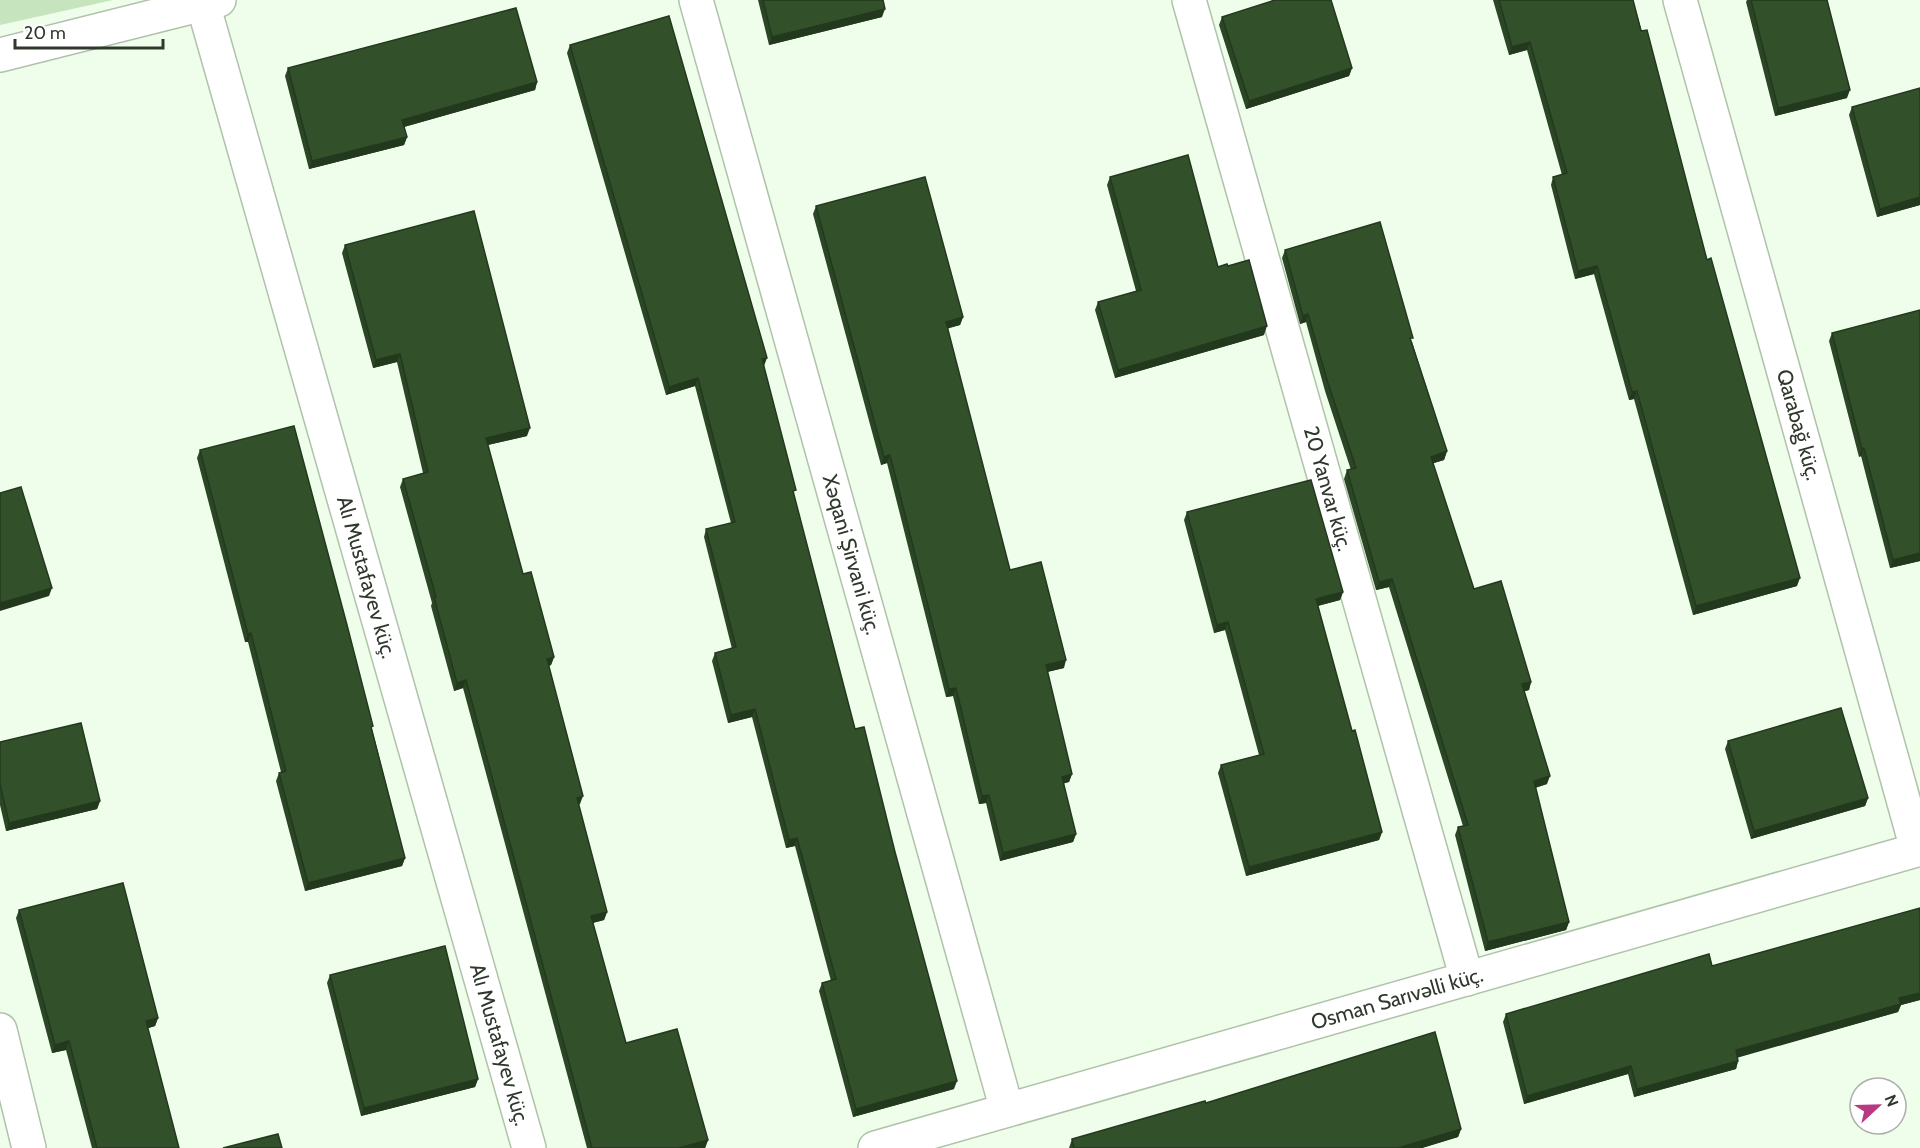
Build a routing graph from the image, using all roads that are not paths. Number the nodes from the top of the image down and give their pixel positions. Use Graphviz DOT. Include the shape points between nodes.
graph roads {
  1 [pos="696,0"];
  2 [pos="1189,0"];
  3 [pos="1680,0"];
  4 [pos="211,2"];
  5 [pos="0,55"];
  6 [pos="1919,849"];
  7 [pos="1467,979"];
  8 [pos="0,1030"];
  9 [pos="1007,1110"];
  10 [pos="29,1148"];
  11 [pos="529,1148"];
  12 [pos="875,1148"];
  1 -- 9 [label="street, Xəqani Şirvani küç."];
  2 -- 7 [label="street, 20 Yanvar küç."];
  3 -- 6 [label="street, Qarabağ küç."];
  4 -- 5 [label="street"];
  4 -- 11 [label="street, Alı Mustafayev küç."];
  6 -- 7 [label="street, Osman Sarıvəlli küç."];
  7 -- 9 [label="street, Osman Sarıvəlli küç."];
  8 -- 10 [label="street"];
  9 -- 12 [label="street, Osman Sarıvəlli küç."];
}
